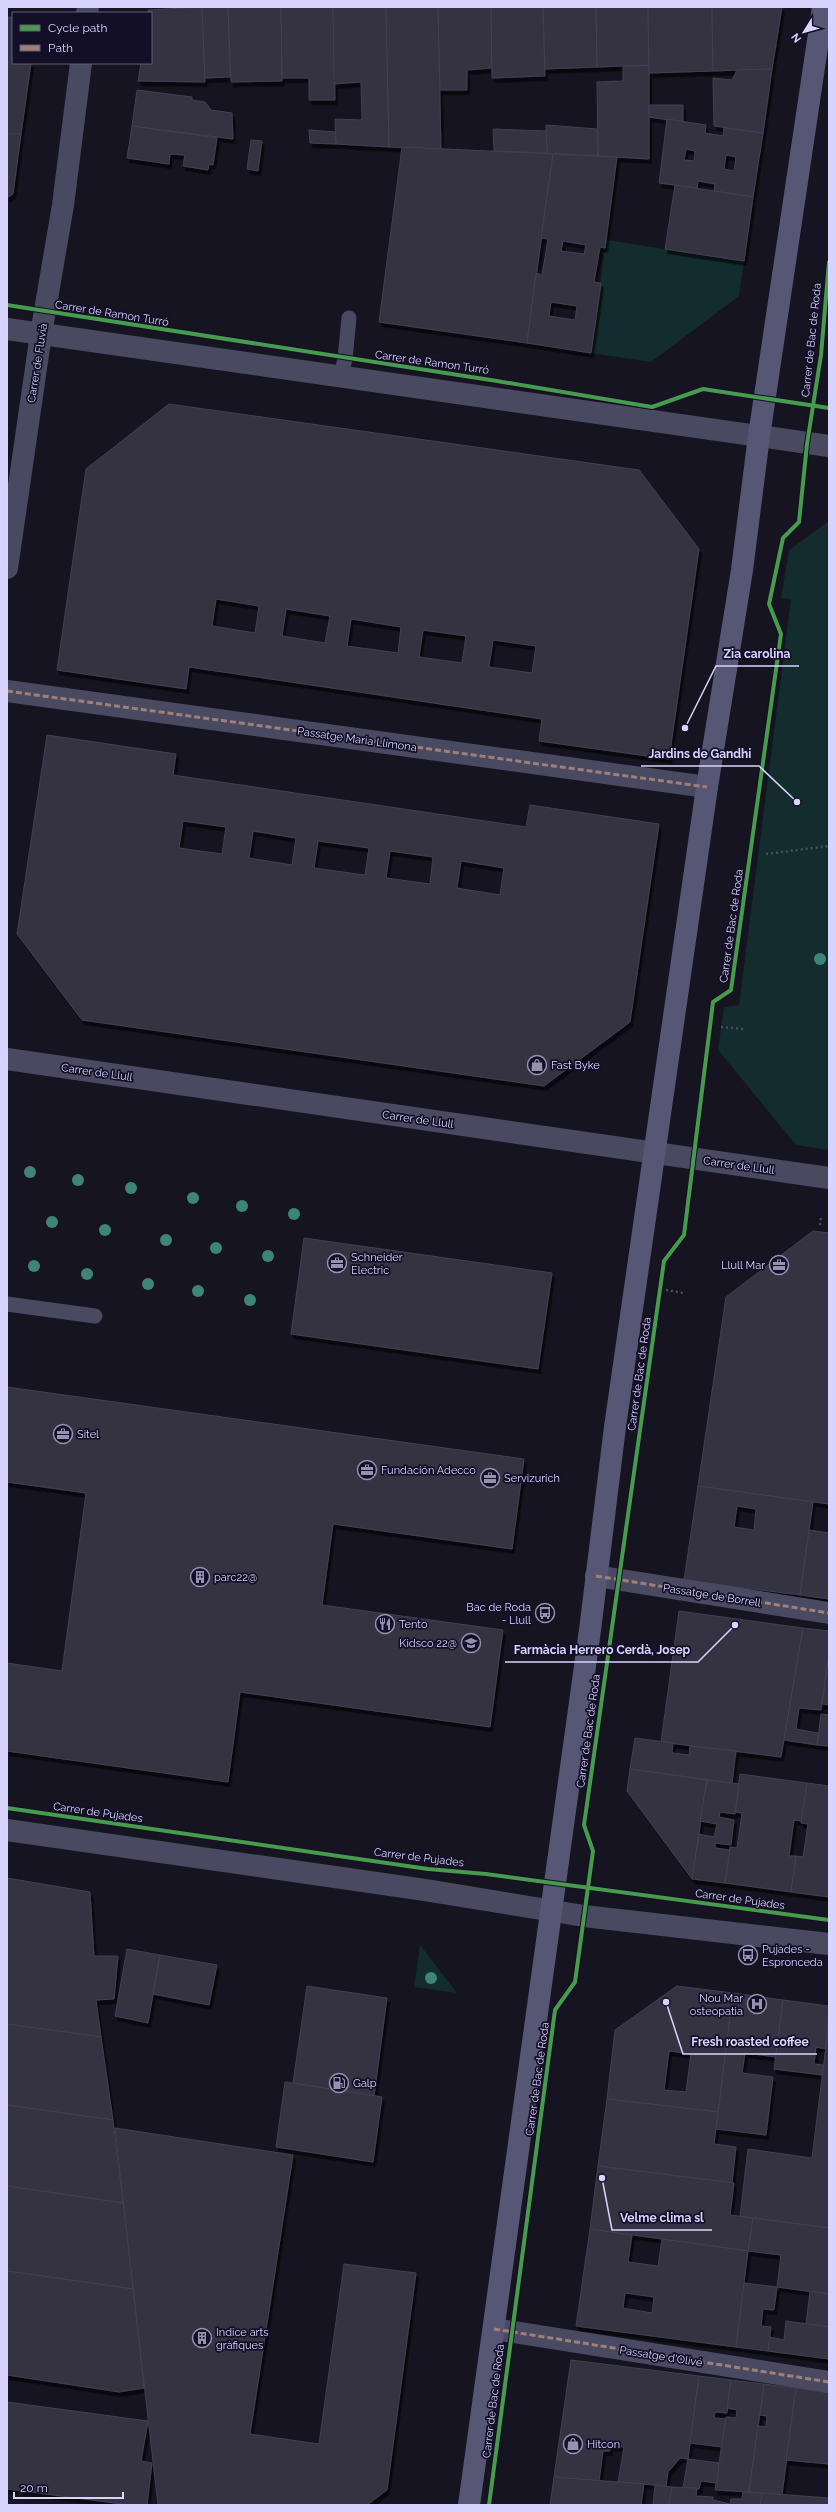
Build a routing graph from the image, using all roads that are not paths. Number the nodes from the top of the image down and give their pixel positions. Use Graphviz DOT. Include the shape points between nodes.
graph roads {
  1 [pos="824,7"];
  2 [pos="81,64"];
  3 [pos="349,318"];
  4 [pos="7,329"];
  5 [pos="40,334"];
  6 [pos="340,376"];
  7 [pos="760,436"];
  8 [pos="829,446"];
  9 [pos="7,568"];
  10 [pos="7,691"];
  11 [pos="707,787"];
  12 [pos="7,1059"];
  13 [pos="655,1153"];
  14 [pos="829,1178"];
  15 [pos="7,1304"];
  16 [pos="95,1316"];
  17 [pos="596,1576"];
  18 [pos="829,1613"];
  19 [pos="7,1830"];
  20 [pos="550,1909"];
  21 [pos="829,1944"];
  22 [pos="494,2329"];
  23 [pos="829,2382"];
  24 [pos="469,2505"];
  1 -- 7 [label="main road, Carrer de Bac de Roda"];
  2 -- 5 [label="street, Carrer de Fluvià" via="63,205"];
  3 -- 6 [label="lane" via="345,359"];
  4 -- 5 [label="street"];
  5 -- 6 [label="street"];
  5 -- 9 [label="street, Carrer de Fluvià"];
  6 -- 7 [label="street"];
  7 -- 8 [label="street"];
  7 -- 11 [label="main road, Carrer de Bac de Roda" via="742,570"];
  10 -- 11 [label="street, Passatge Maria Llimona"];
  11 -- 13 [label="main road, Carrer de Bac de Roda"];
  12 -- 13 [label="street, Carrer de Llull"];
  13 -- 14 [label="street, Carrer de Llull"];
  13 -- 17 [label="main road, Carrer de Bac de Roda"];
  15 -- 16 [label="lane"];
  17 -- 18 [label="street, Passatge de Borrell"];
  17 -- 20 [label="main road, Carrer de Bac de Roda"];
  19 -- 20 [label="street"];
  20 -- 21 [label="street" via="584,1916"];
  20 -- 22 [label="main road, Carrer de Bac de Roda"];
  22 -- 23 [label="street, Passatge d'Olivé"];
  22 -- 24 [label="main road, Carrer de Bac de Roda"];
}
